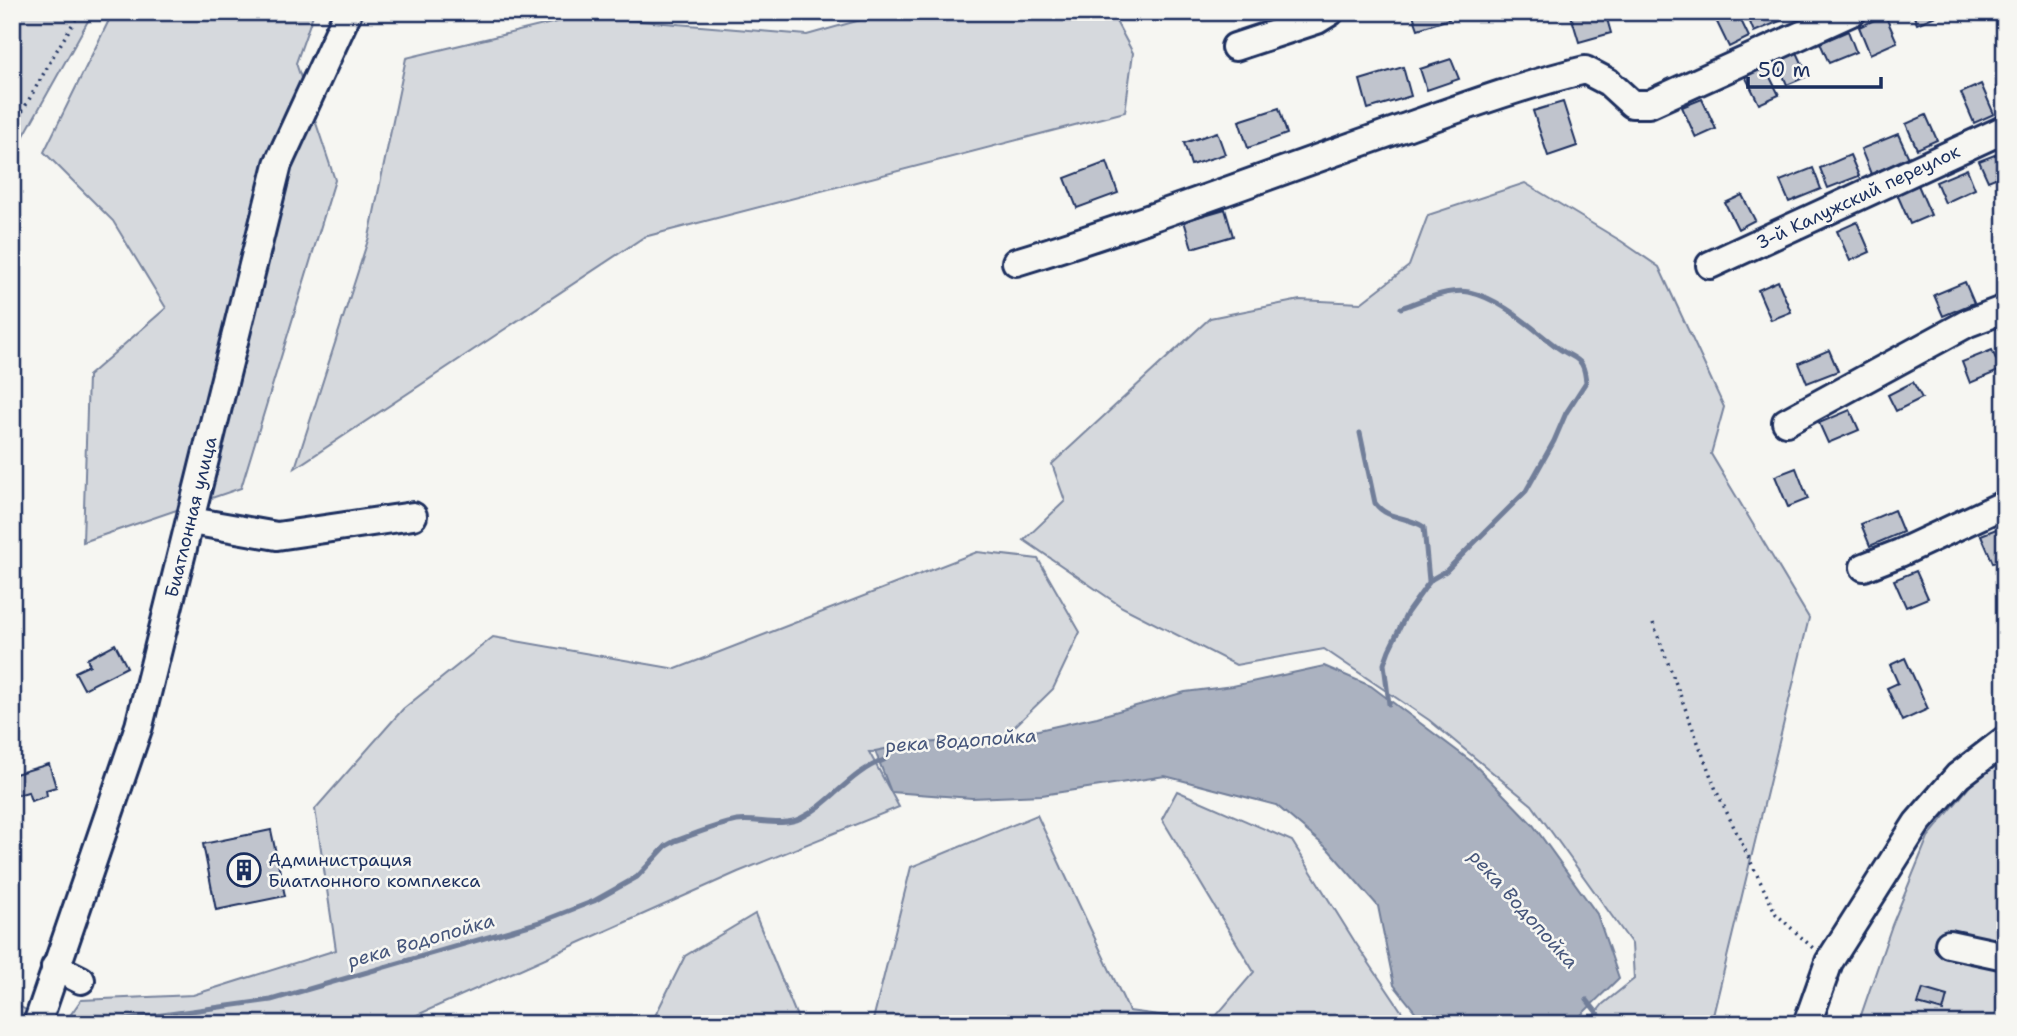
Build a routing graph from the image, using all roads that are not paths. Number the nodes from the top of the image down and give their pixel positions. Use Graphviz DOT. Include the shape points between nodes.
graph roads {
  1 [pos="348,12"];
  2 [pos="1330,12"];
  3 [pos="1853,12"];
  4 [pos="1235,47"];
  5 [pos="2005,129"];
  6 [pos="1016,262"];
  7 [pos="1710,265"];
  8 [pos="2005,309"];
  9 [pos="1786,422"];
  10 [pos="2005,504"];
  11 [pos="413,516"];
  12 [pos="191,521"];
  13 [pos="1864,567"];
  14 [pos="2005,740"];
  15 [pos="1949,944"];
  16 [pos="2005,956"];
  17 [pos="55,967"];
  18 [pos="81,980"];
  19 [pos="37,1024"];
  20 [pos="1807,1024"];
  1 -- 12 [label="street, Биатлонная улица" via="278,164"];
  2 -- 4 [label="street"];
  3 -- 6 [label="street" via="1649,104 1632,104 1608,82 1585,70 1539,81"];
  5 -- 7 [label="street, 3-й Калужский переулок"];
  8 -- 9 [label="street" via="1968,323"];
  10 -- 13 [label="street"];
  11 -- 12 [label="street" via="277,537"];
  12 -- 17 [label="street, Биатлонная улица" via="139,726"];
  14 -- 20 [label="street" via="1958,776 1917,823 1829,962"];
  15 -- 16 [label="street"];
  17 -- 18 [label="street"];
  17 -- 19 [label="street, Биатлонная улица"];
}
